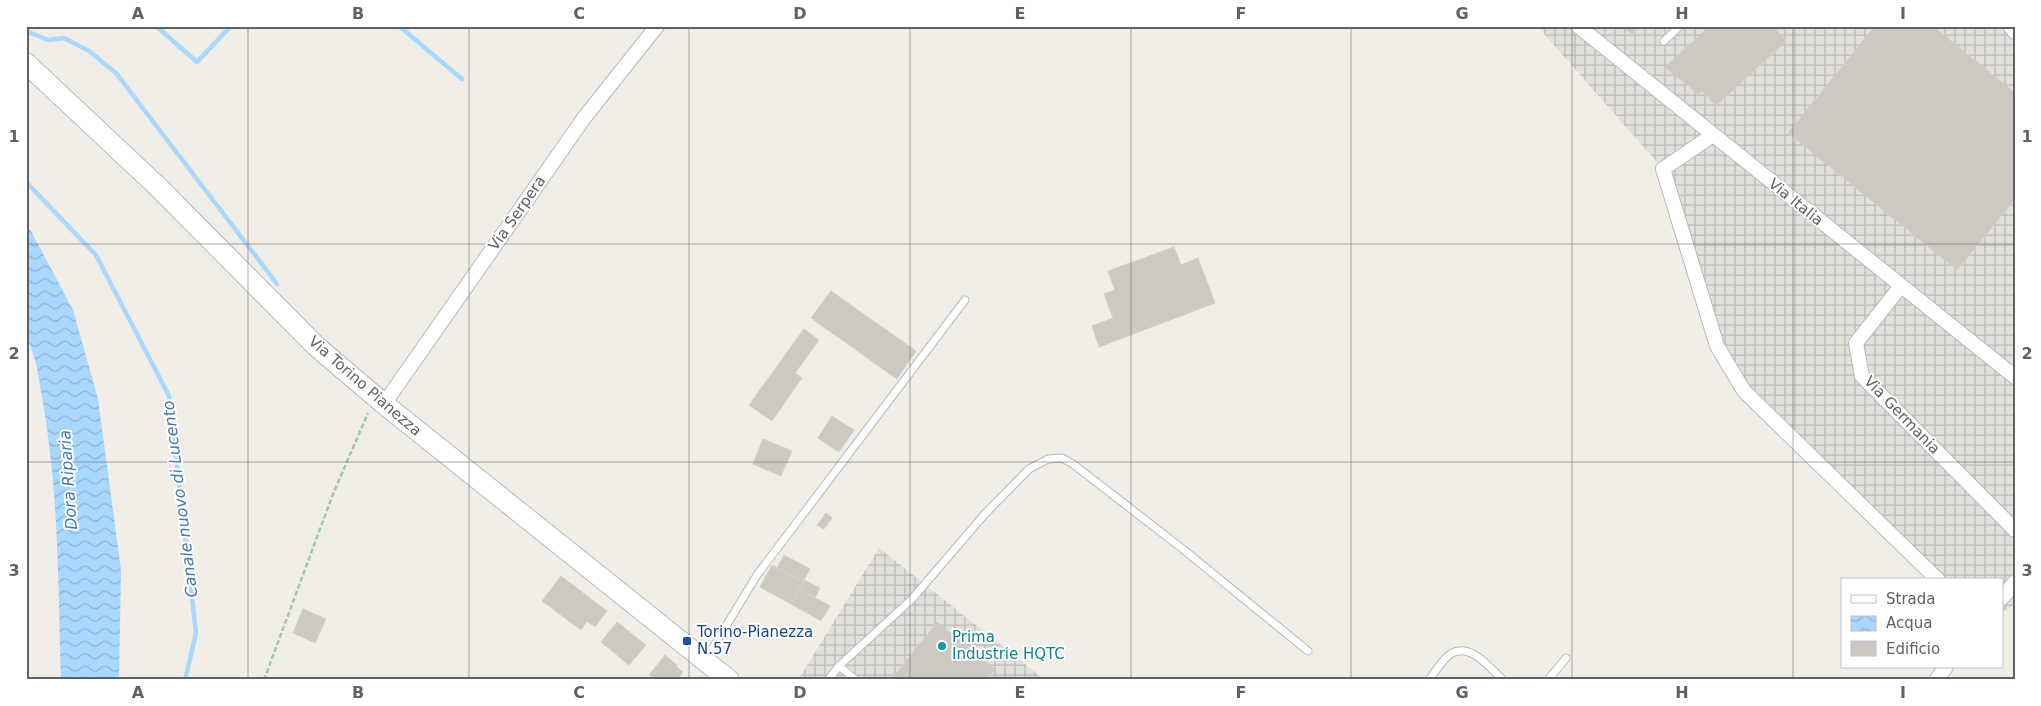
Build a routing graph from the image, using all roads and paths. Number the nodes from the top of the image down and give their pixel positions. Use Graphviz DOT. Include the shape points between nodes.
graph roads {
  1 [pos="657,26"];
  2 [pos="1578,26"];
  3 [pos="1680,26"];
  4 [pos="2010,26"];
  5 [pos="2015,32"];
  6 [pos="1664,41"];
  7 [pos="26,63"];
  8 [pos="1713,135"];
  9 [pos="1901,286"];
  10 [pos="964,300"];
  11 [pos="2015,377"];
  12 [pos="380,401"];
  13 [pos="2015,530"];
  14 [pos="1936,578"];
  15 [pos="2015,582"];
  16 [pos="2004,596"];
  17 [pos="1308,651"];
  18 [pos="1566,658"];
  19 [pos="705,661"];
  20 [pos="839,666"];
  21 [pos="1945,668"];
  22 [pos="264,680"];
  23 [pos="729,680"];
  24 [pos="828,680"];
  25 [pos="856,680"];
  26 [pos="1429,680"];
  27 [pos="1503,680"];
  28 [pos="1548,680"];
  29 [pos="1936,680"];
  1 -- 12 [label="street, Via Serpera" via="584,118"];
  2 -- 8 [label="street, Via Italia"];
  3 -- 6 [label="lane"];
  4 -- 5 [label="street"];
  7 -- 12 [label="main road, Via Torino Pianezza" via="157,186 317,347"];
  8 -- 9 [label="street, Via Italia"];
  8 -- 14 [label="street" via="1663,169 1717,346 1744,391"];
  9 -- 11 [label="street, Via Italia"];
  9 -- 13 [label="street, Via Germania" via="1856,343 1862,376"];
  10 -- 19 [label="lane" via="757,575"];
  12 -- 19 [label="main road, Via Torino Pianezza"];
  12 -- 22 [label="path" via="333,494"];
  15 -- 16 [label="street"];
  17 -- 20 [label="lane" via="1184,550 1062,458 1048,459 1029,470 984,515 912,599"];
  18 -- 28 [label="lane"];
  19 -- 23 [label="main road, Via Torino Pianezza"];
  20 -- 24 [label="lane"];
  20 -- 25 [label="lane"];
  21 -- 29 [label="street"];
  26 -- 27 [label="lane" via="1450,654 1459,651 1470,651"];
}
